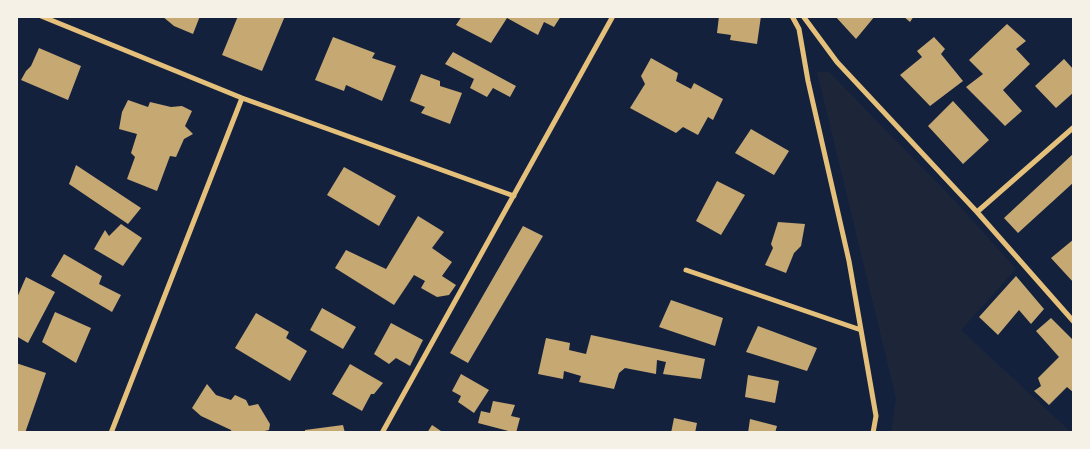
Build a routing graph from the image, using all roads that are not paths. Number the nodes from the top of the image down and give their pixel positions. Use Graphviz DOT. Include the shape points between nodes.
graph roads {
  1 [pos="41,16"];
  2 [pos="613,16"];
  3 [pos="792,16"];
  4 [pos="803,16"];
  5 [pos="242,98"];
  6 [pos="1074,127"];
  7 [pos="514,196"];
  8 [pos="977,212"];
  9 [pos="686,270"];
  10 [pos="1074,322"];
  11 [pos="861,330"];
  12 [pos="111,433"];
  13 [pos="382,433"];
  14 [pos="873,433"];
  1 -- 5 [label="street"];
  2 -- 7 [label="street"];
  3 -- 11 [label="street" via="799,29"];
  4 -- 8 [label="street" via="837,62"];
  5 -- 7 [label="street"];
  5 -- 12 [label="street"];
  6 -- 8 [label="street"];
  7 -- 13 [label="street"];
  8 -- 10 [label="street"];
  9 -- 11 [label="street"];
  11 -- 14 [label="street" via="876,416"];
}
